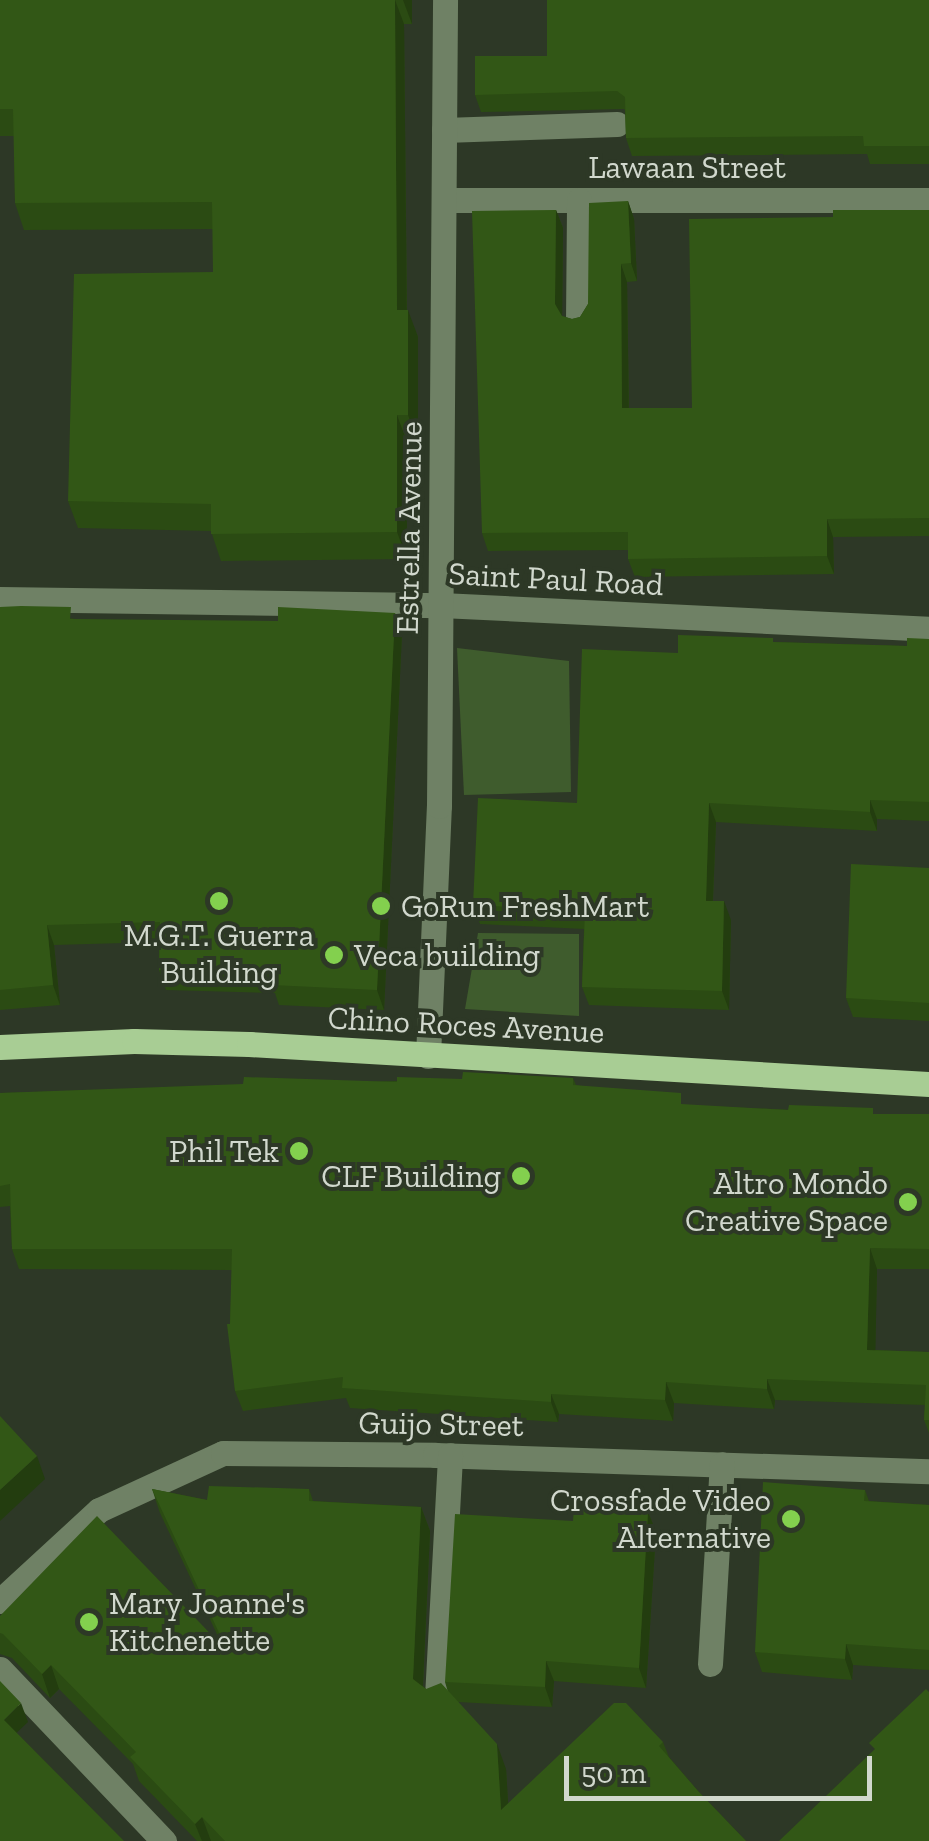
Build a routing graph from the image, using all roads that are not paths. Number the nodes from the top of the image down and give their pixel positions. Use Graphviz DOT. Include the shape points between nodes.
graph roads {
  1 [pos="445,0"];
  2 [pos="617,124"];
  3 [pos="444,130"];
  4 [pos="445,200"];
  5 [pos="578,200"];
  6 [pos="929,200"];
  7 [pos="578,321"];
  8 [pos="0,599"];
  9 [pos="441,604"];
  10 [pos="929,630"];
  11 [pos="0,1047"];
  12 [pos="428,1056"];
  13 [pos="929,1084"];
  14 [pos="450,1455"];
  15 [pos="722,1464"];
  16 [pos="929,1471"];
  17 [pos="0,1602"];
  18 [pos="710,1664"];
  19 [pos="0,1669"];
  20 [pos="437,1696"];
  21 [pos="164,1841"];
  1 -- 3 [label="street, Estrella Avenue"];
  2 -- 3 [label="street"];
  3 -- 4 [label="street, Estrella Avenue"];
  4 -- 5 [label="street, Lawaan Street"];
  4 -- 9 [label="street, Estrella Avenue"];
  5 -- 6 [label="street, Lawaan Street"];
  5 -- 7 [label="street"];
  8 -- 9 [label="street, Saint Paul Road"];
  9 -- 10 [label="street, Saint Paul Road"];
  9 -- 12 [label="street, Estrella Avenue"];
  11 -- 12 [label="main road, Chino Roces Avenue" via="134,1041"];
  12 -- 13 [label="main road, Chino Roces Avenue"];
  14 -- 15 [label="street, Guijo Street"];
  14 -- 17 [label="street, Guijo Street" via="222,1453 99,1510"];
  14 -- 20 [label="street"];
  15 -- 16 [label="street, Guijo Street"];
  15 -- 18 [label="street"];
  19 -- 21 [label="street"];
}
